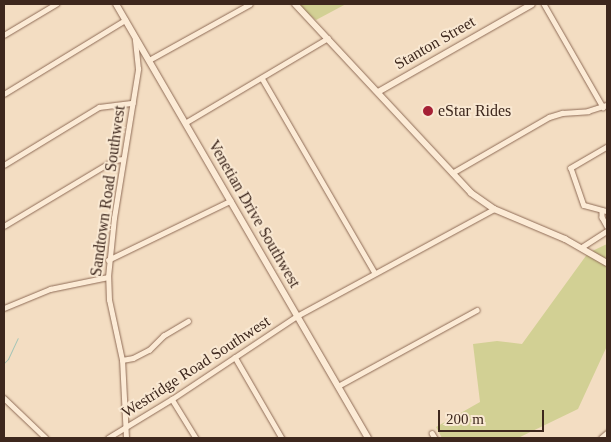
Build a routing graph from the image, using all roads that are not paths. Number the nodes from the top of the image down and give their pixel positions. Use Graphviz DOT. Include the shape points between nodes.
graph roads {
  1 [pos="56,4"];
  2 [pos="118,4"];
  3 [pos="250,4"];
  4 [pos="295,4"];
  5 [pos="532,4"];
  6 [pos="544,4"];
  7 [pos="125,20"];
  8 [pos="4,35"];
  9 [pos="134,36"];
  10 [pos="328,38"];
  11 [pos="149,60"];
  12 [pos="262,78"];
  13 [pos="378,92"];
  14 [pos="4,94"];
  15 [pos="133,103"];
  16 [pos="605,106"];
  17 [pos="185,123"];
  18 [pos="607,147"];
  19 [pos="123,159"];
  20 [pos="4,165"];
  21 [pos="452,173"];
  22 [pos="230,201"];
  23 [pos="494,209"];
  24 [pos="605,210"];
  25 [pos="4,226"];
  26 [pos="607,226"];
  27 [pos="607,231"];
  28 [pos="582,247"];
  29 [pos="108,260"];
  30 [pos="607,263"];
  31 [pos="375,273"];
  32 [pos="108,277"];
  33 [pos="4,308"];
  34 [pos="477,310"];
  35 [pos="297,316"];
  36 [pos="188,321"];
  37 [pos="235,357"];
  38 [pos="122,360"];
  39 [pos="338,386"];
  40 [pos="4,398"];
  41 [pos="172,400"];
  42 [pos="125,428"];
  43 [pos="607,433"];
  44 [pos="46,438"];
  45 [pos="108,438"];
  46 [pos="126,438"];
  47 [pos="196,438"];
  48 [pos="282,438"];
  49 [pos="368,438"];
  50 [pos="601,438"];
  1 -- 8 [label="street"];
  2 -- 7 [label="street, Venetian Drive Southwest"];
  3 -- 11 [label="street"];
  4 -- 10 [label="street"];
  5 -- 13 [label="street, Stanton Street"];
  6 -- 16 [label="street"];
  7 -- 9 [label="street, Venetian Drive Southwest"];
  7 -- 14 [label="street"];
  9 -- 11 [label="street, Venetian Drive Southwest"];
  9 -- 15 [label="street, Sandtown Road Southwest" via="138,69"];
  10 -- 12 [label="street"];
  10 -- 13 [label="street"];
  11 -- 17 [label="street, Venetian Drive Southwest"];
  12 -- 17 [label="street"];
  12 -- 31 [label="street"];
  13 -- 21 [label="street"];
  15 -- 19 [label="street, Sandtown Road Southwest"];
  15 -- 20 [label="street" via="99,107"];
  16 -- 21 [label="street" via="549,117"];
  17 -- 22 [label="street, Venetian Drive Southwest"];
  18 -- 24 [label="street" via="571,168 584,205"];
  19 -- 25 [label="street" via="114,160"];
  19 -- 29 [label="street, Sandtown Road Southwest"];
  21 -- 23 [label="street" via="471,193"];
  22 -- 29 [label="street"];
  22 -- 35 [label="street, Venetian Drive Southwest"];
  23 -- 28 [label="street"];
  23 -- 31 [label="street, Westridge Road Southwest"];
  24 -- 26 [label="street" via="602,217"];
  27 -- 28 [label="street"];
  28 -- 30 [label="street"];
  29 -- 32 [label="street, Sandtown Road Southwest"];
  31 -- 35 [label="street, Westridge Road Southwest"];
  32 -- 33 [label="street" via="50,289"];
  32 -- 38 [label="street, Sandtown Road Southwest" via="109,300"];
  34 -- 39 [label="street"];
  35 -- 37 [label="street, Westridge Road Southwest"];
  35 -- 39 [label="street, Venetian Drive Southwest"];
  36 -- 38 [label="street" via="163,336 149,350"];
  37 -- 41 [label="street, Westridge Road Southwest"];
  37 -- 48 [label="street"];
  38 -- 42 [label="street, Sandtown Road Southwest"];
  39 -- 49 [label="street, Venetian Drive Southwest"];
  40 -- 44 [label="street"];
  41 -- 42 [label="street, Westridge Road Southwest"];
  41 -- 47 [label="street"];
  42 -- 45 [label="street, Westridge Road Southwest"];
  42 -- 46 [label="street, Sandtown Road Southwest"];
  43 -- 50 [label="street"];
}
